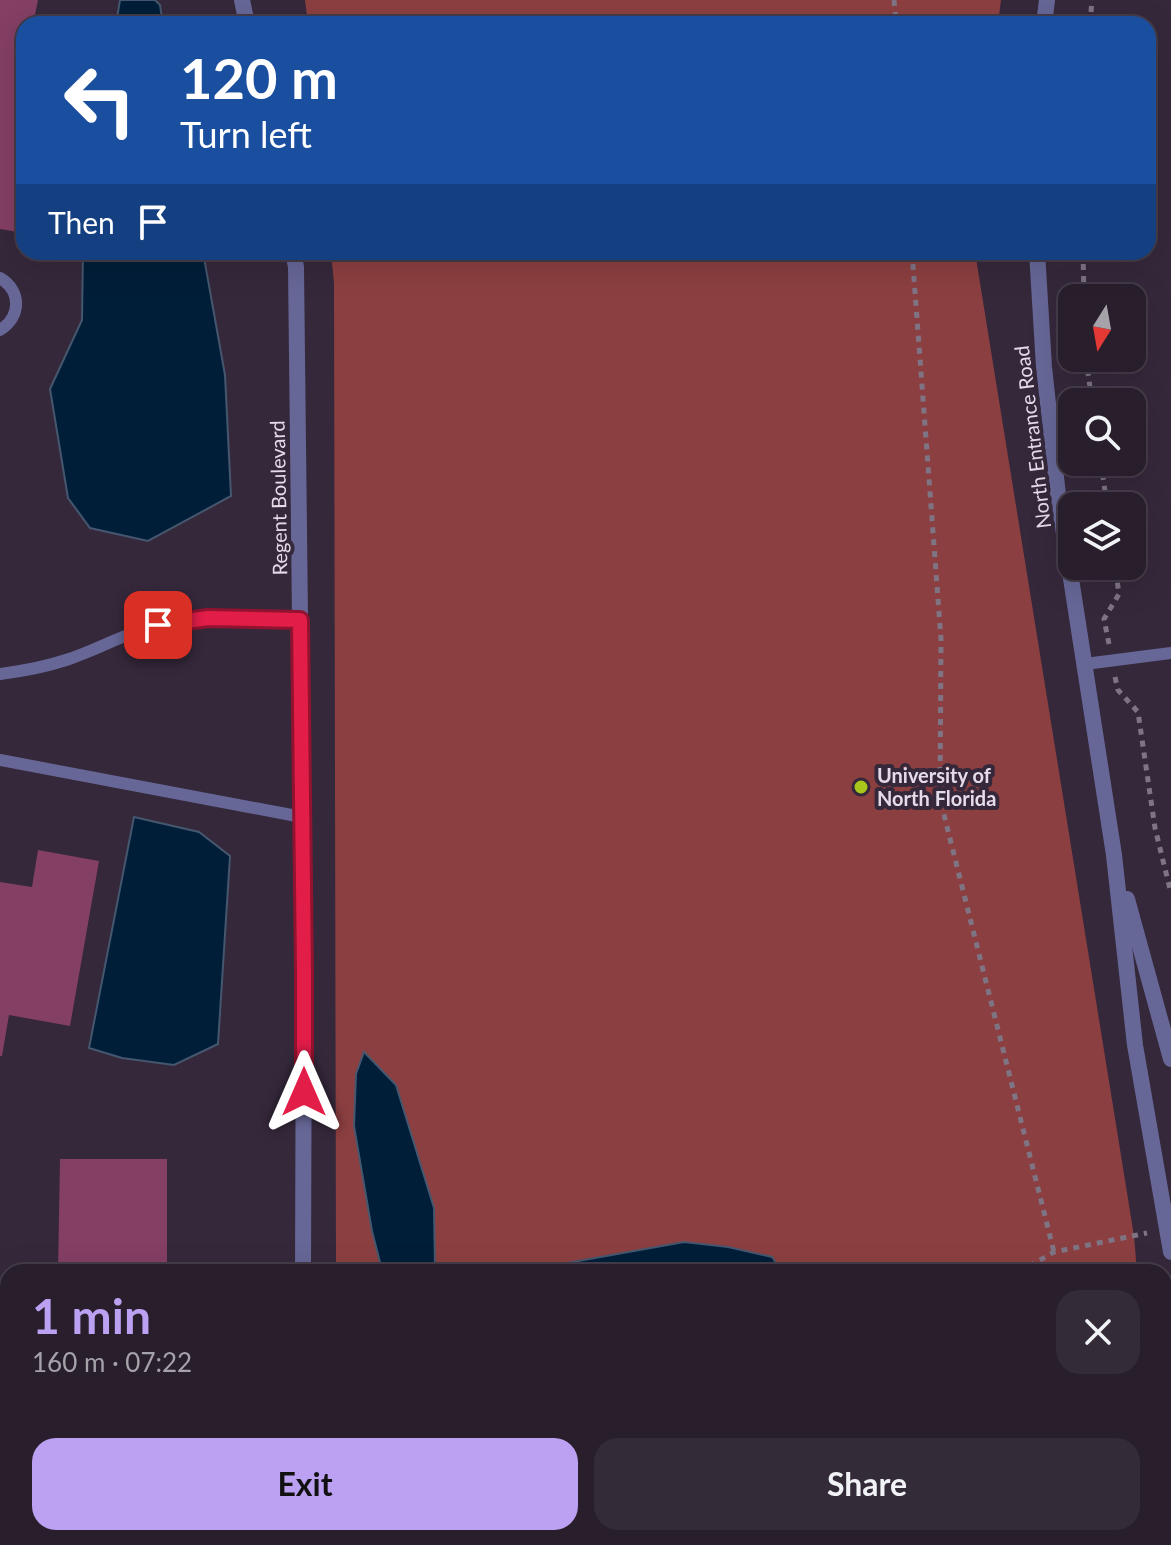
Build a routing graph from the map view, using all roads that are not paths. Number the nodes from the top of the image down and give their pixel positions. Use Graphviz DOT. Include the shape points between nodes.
graph roads {
  1 [pos="295,260"];
  2 [pos="1037,260"];
  3 [pos="0,278"];
  4 [pos="0,330"];
  5 [pos="300,620"];
  6 [pos="1171,653"];
  7 [pos="1085,664"];
  8 [pos="0,674"];
  9 [pos="0,760"];
  10 [pos="302,817"];
  11 [pos="1114,855"];
  12 [pos="1171,1059"];
  13 [pos="1171,1252"];
  14 [pos="303,1264"];
  1 -- 5 [label="street, Regent Boulevard"];
  2 -- 7 [label="street, North Entrance Road" via="1058,495"];
  3 -- 4 [label="lane" via="13,289 17,308"];
  5 -- 8 [label="lane" via="208,618 158,625 69,660"];
  5 -- 10 [label="street, Regent Boulevard"];
  6 -- 7 [label="lane"];
  7 -- 11 [label="street, North Entrance Road"];
  9 -- 10 [label="lane"];
  10 -- 14 [label="street, Regent Boulevard"];
  11 -- 12 [label="street, North Entrance Road"];
  11 -- 13 [label="street, North Entrance Road" via="1135,1045"];
}
